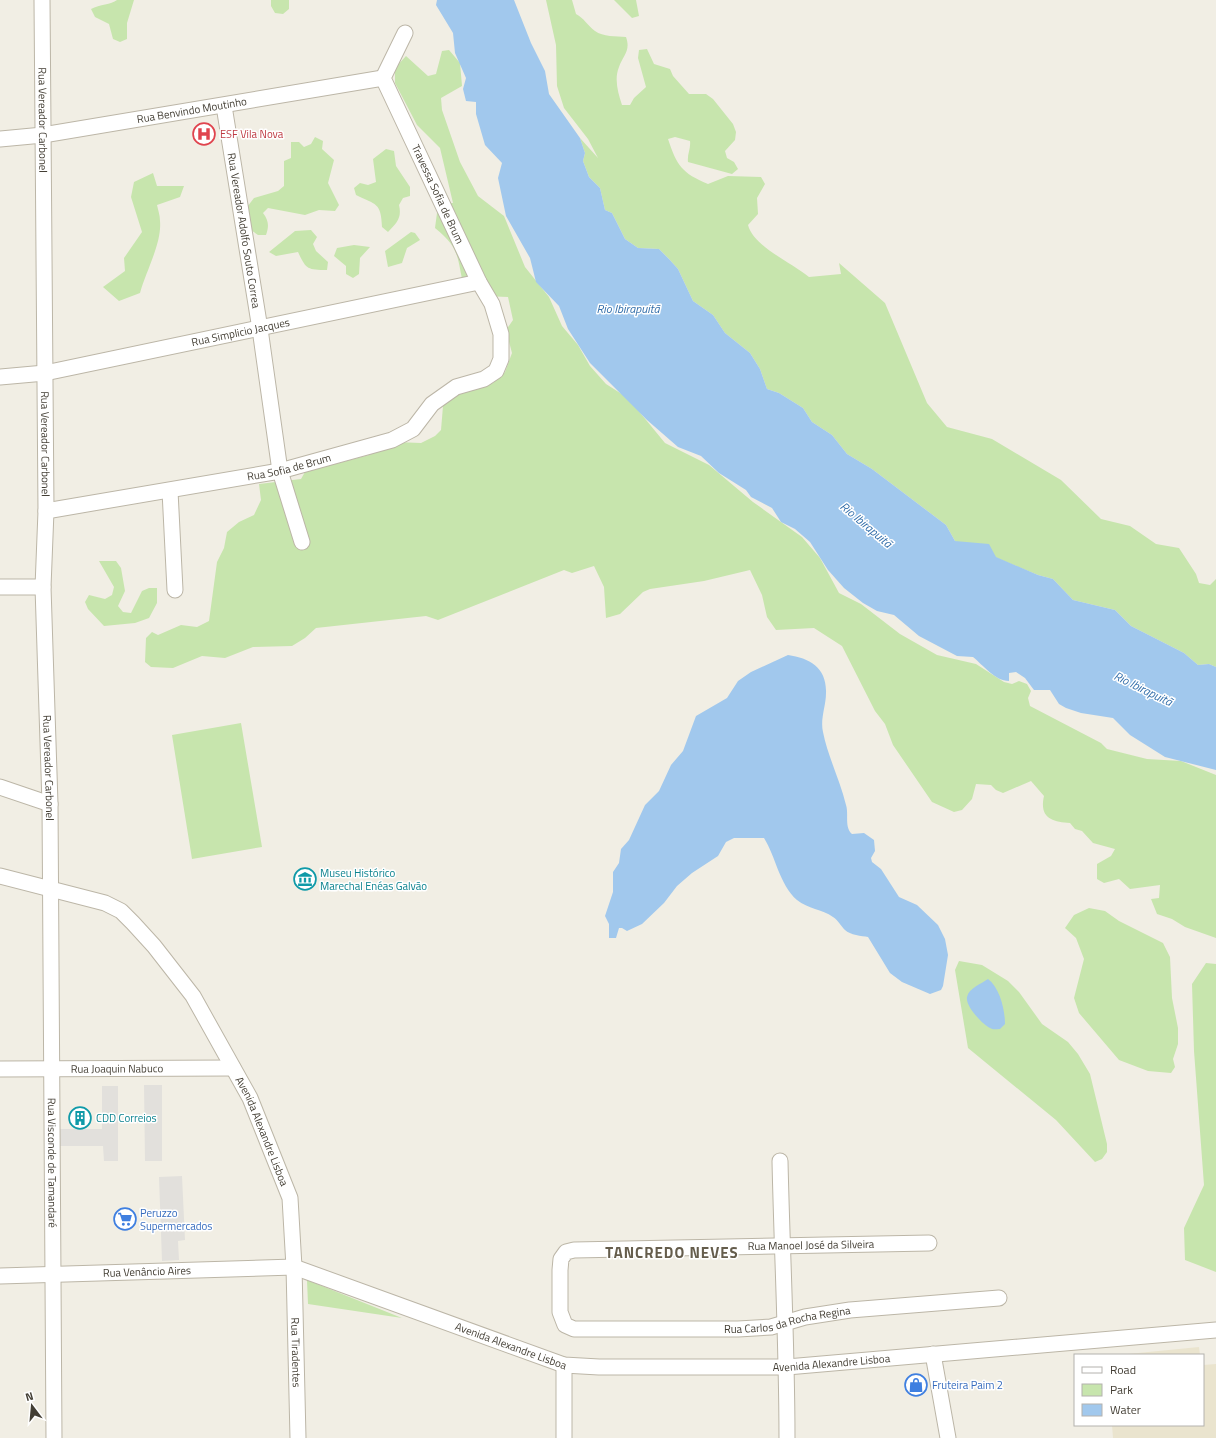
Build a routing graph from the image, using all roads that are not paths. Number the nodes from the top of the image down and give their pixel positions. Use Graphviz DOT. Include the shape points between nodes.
graph roads {
  1 [pos="42,0"];
  2 [pos="405,32"];
  3 [pos="383,78"];
  4 [pos="224,106"];
  5 [pos="43,135"];
  6 [pos="0,139"];
  7 [pos="480,282"];
  8 [pos="260,329"];
  9 [pos="501,359"];
  10 [pos="45,373"];
  11 [pos="0,377"];
  12 [pos="280,471"];
  13 [pos="170,491"];
  14 [pos="46,511"];
  15 [pos="302,542"];
  16 [pos="0,587"];
  17 [pos="44,587"];
  18 [pos="175,590"];
  19 [pos="0,787"];
  20 [pos="50,804"];
  21 [pos="0,876"];
  22 [pos="50,888"];
  23 [pos="233,1068"];
  24 [pos="0,1069"];
  25 [pos="51,1069"];
  26 [pos="780,1161"];
  27 [pos="929,1243"];
  28 [pos="781,1246"];
  29 [pos="294,1267"];
  30 [pos="53,1274"];
  31 [pos="0,1276"];
  32 [pos="999,1298"];
  33 [pos="785,1323"];
  34 [pos="574,1329"];
  35 [pos="1216,1330"];
  36 [pos="933,1354"];
  37 [pos="564,1365"];
  38 [pos="787,1367"];
  39 [pos="54,1438"];
  40 [pos="298,1438"];
  41 [pos="564,1438"];
  42 [pos="787,1438"];
  43 [pos="948,1438"];
  1 -- 5 [label="street, Rua Vereador Carbonel"];
  2 -- 3 [label="street"];
  3 -- 4 [label="street, Rua Benvindo Moutinho" via="326,86"];
  3 -- 7 [label="street, Travessa Sofia de Brum"];
  4 -- 5 [label="street, Rua Benvindo Moutinho"];
  4 -- 8 [label="street, Rua Vereador Adolfo Souto Correa"];
  5 -- 6 [label="street, Rua Benvindo Moutinho"];
  5 -- 10 [label="street, Rua Vereador Carbonel"];
  7 -- 8 [label="street, Rua Simplicio Jacques"];
  7 -- 9 [label="street, Travessa Sofia de Brum" via="496,314 501,334"];
  8 -- 10 [label="street, Rua Simplicio Jacques"];
  8 -- 12 [label="street, Rua Vereador Adolfo Souto Correa"];
  9 -- 12 [label="street, Rua Sofia de Brum" via="496,371 484,380 456,387 432,404 413,429 392,440"];
  10 -- 11 [label="street, Rua Simplicio Jacques"];
  10 -- 14 [label="street, Rua Vereador Carbonel"];
  12 -- 13 [label="street, Rua Sofia de Brum"];
  12 -- 15 [label="street, Rua Vereador Adolfo Souto Correa"];
  13 -- 14 [label="street, Rua Sofia de Brum"];
  13 -- 18 [label="street"];
  14 -- 17 [label="street, Rua Vereador Carbonel"];
  16 -- 17 [label="street"];
  17 -- 20 [label="street, Rua Vereador Carbonel"];
  19 -- 20 [label="street"];
  20 -- 22 [label="street, Rua Vereador Carbonel"];
  21 -- 22 [label="street, Avenida Alexandre Lisboa"];
  22 -- 23 [label="street, Avenida Alexandre Lisboa" via="105,903 125,915 154,946 193,996"];
  22 -- 25 [label="street, Rua Visconde de Tamandaré"];
  23 -- 25 [label="street, Rua Joaquin Nabuco"];
  23 -- 29 [label="street, Avenida Alexandre Lisboa" via="250,1098 290,1198"];
  24 -- 25 [label="street, Rua Joaquin Nabuco"];
  25 -- 30 [label="street, Rua Visconde de Tamandaré"];
  26 -- 28 [label="street"];
  27 -- 28 [label="street, Rua Manoel José da Silveira"];
  28 -- 33 [label="street"];
  28 -- 34 [label="street, Rua Manoel José da Silveira" via="566,1252 561,1259 560,1312 565,1325"];
  29 -- 30 [label="street, Rua Venâncio Aires"];
  29 -- 37 [label="street, Avenida Alexandre Lisboa"];
  29 -- 40 [label="street, Rua Tiradentes"];
  30 -- 31 [label="street, Rua Venâncio Aires"];
  30 -- 39 [label="street, Rua Visconde de Tamandaré"];
  32 -- 33 [label="street, Rua Carlos da Rocha Regina" via="850,1310"];
  33 -- 34 [label="street, Rua Carlos da Rocha Regina" via="771,1327 738,1329"];
  33 -- 38 [label="street"];
  35 -- 36 [label="street, Avenida Alexandre Lisboa"];
  36 -- 38 [label="street, Avenida Alexandre Lisboa"];
  36 -- 43 [label="street"];
  37 -- 38 [label="street, Avenida Alexandre Lisboa"];
  37 -- 41 [label="street"];
  38 -- 42 [label="street"];
}
